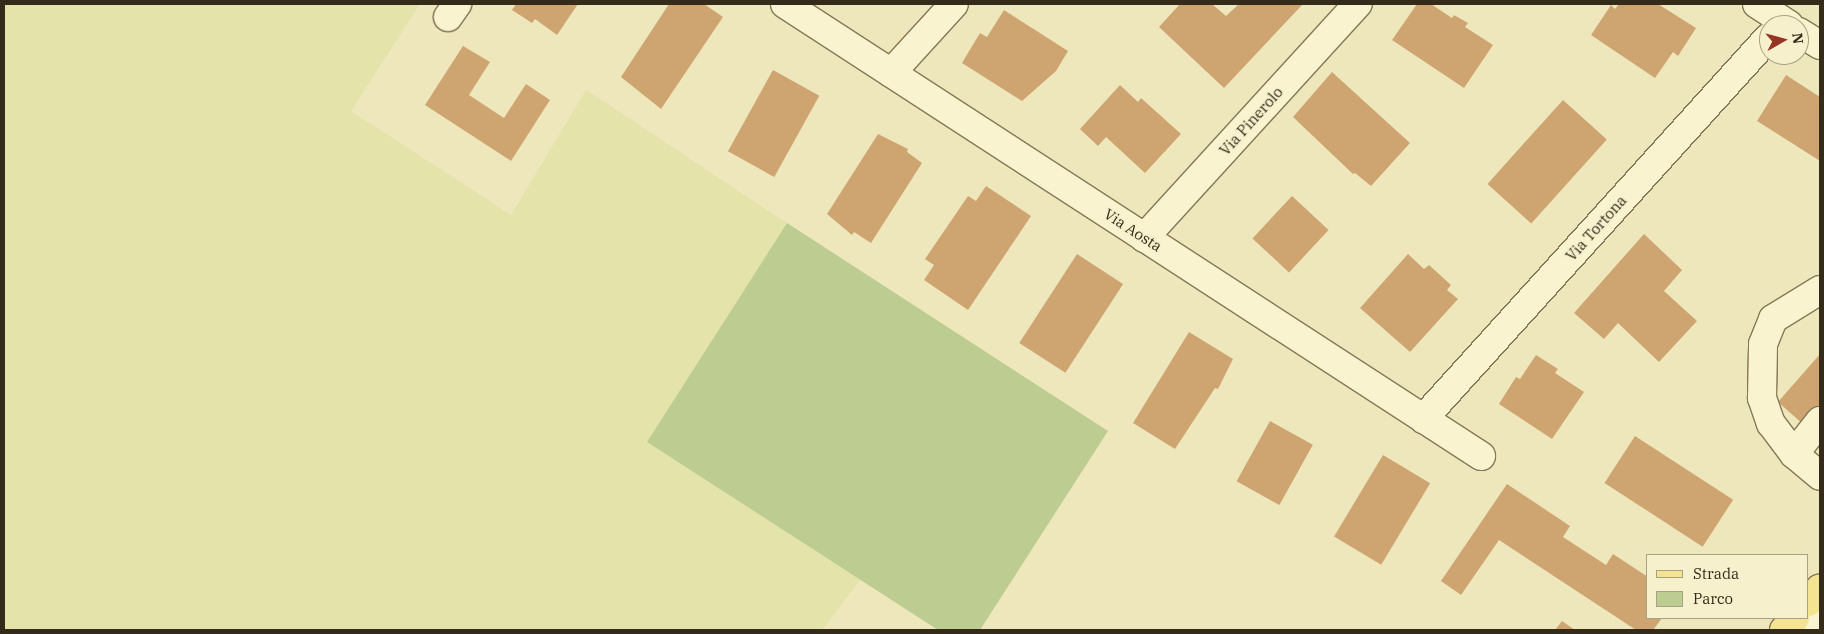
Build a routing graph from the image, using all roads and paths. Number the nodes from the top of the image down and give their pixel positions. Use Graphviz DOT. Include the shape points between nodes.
graph roads {
  1 [pos="785,4"];
  2 [pos="954,4"];
  3 [pos="1358,4"];
  4 [pos="1757,4"];
  5 [pos="1773,15"];
  6 [pos="1809,38"];
  7 [pos="1820,45"];
  8 [pos="1759,53"];
  9 [pos="891,74"];
  10 [pos="1144,238"];
  11 [pos="1820,271"];
  12 [pos="1820,290"];
  13 [pos="1772,320"];
  14 [pos="1423,419"];
  15 [pos="1820,421"];
  16 [pos="1480,456"];
  17 [pos="1812,466"];
  18 [pos="1820,588"];
  19 [pos="1809,601"];
  20 [pos="1794,619"];
  21 [pos="1820,619"];
  22 [pos="1784,630"];
  23 [pos="1791,630"];
  1 -- 9 [label="street, Via Aosta"];
  2 -- 9 [label="street"];
  3 -- 10 [label="street, Via Pinerolo"];
  4 -- 5 [label="street"];
  6 -- 7 [label="street"];
  8 -- 14 [label="street, Via Tortona"];
  9 -- 10 [label="street, Via Aosta"];
  10 -- 14 [label="street, Via Aosta"];
  11 -- 13 [label="street" via="1792,288"];
  12 -- 13 [label="street"];
  13 -- 17 [label="street" via="1763,344 1762,398 1771,424"];
  14 -- 16 [label="street, Via Aosta"];
  15 -- 17 [label="street"];
  18 -- 19 [label="main road"];
  20 -- 22 [label="main road"];
  21 -- 23 [label="street"];
}
